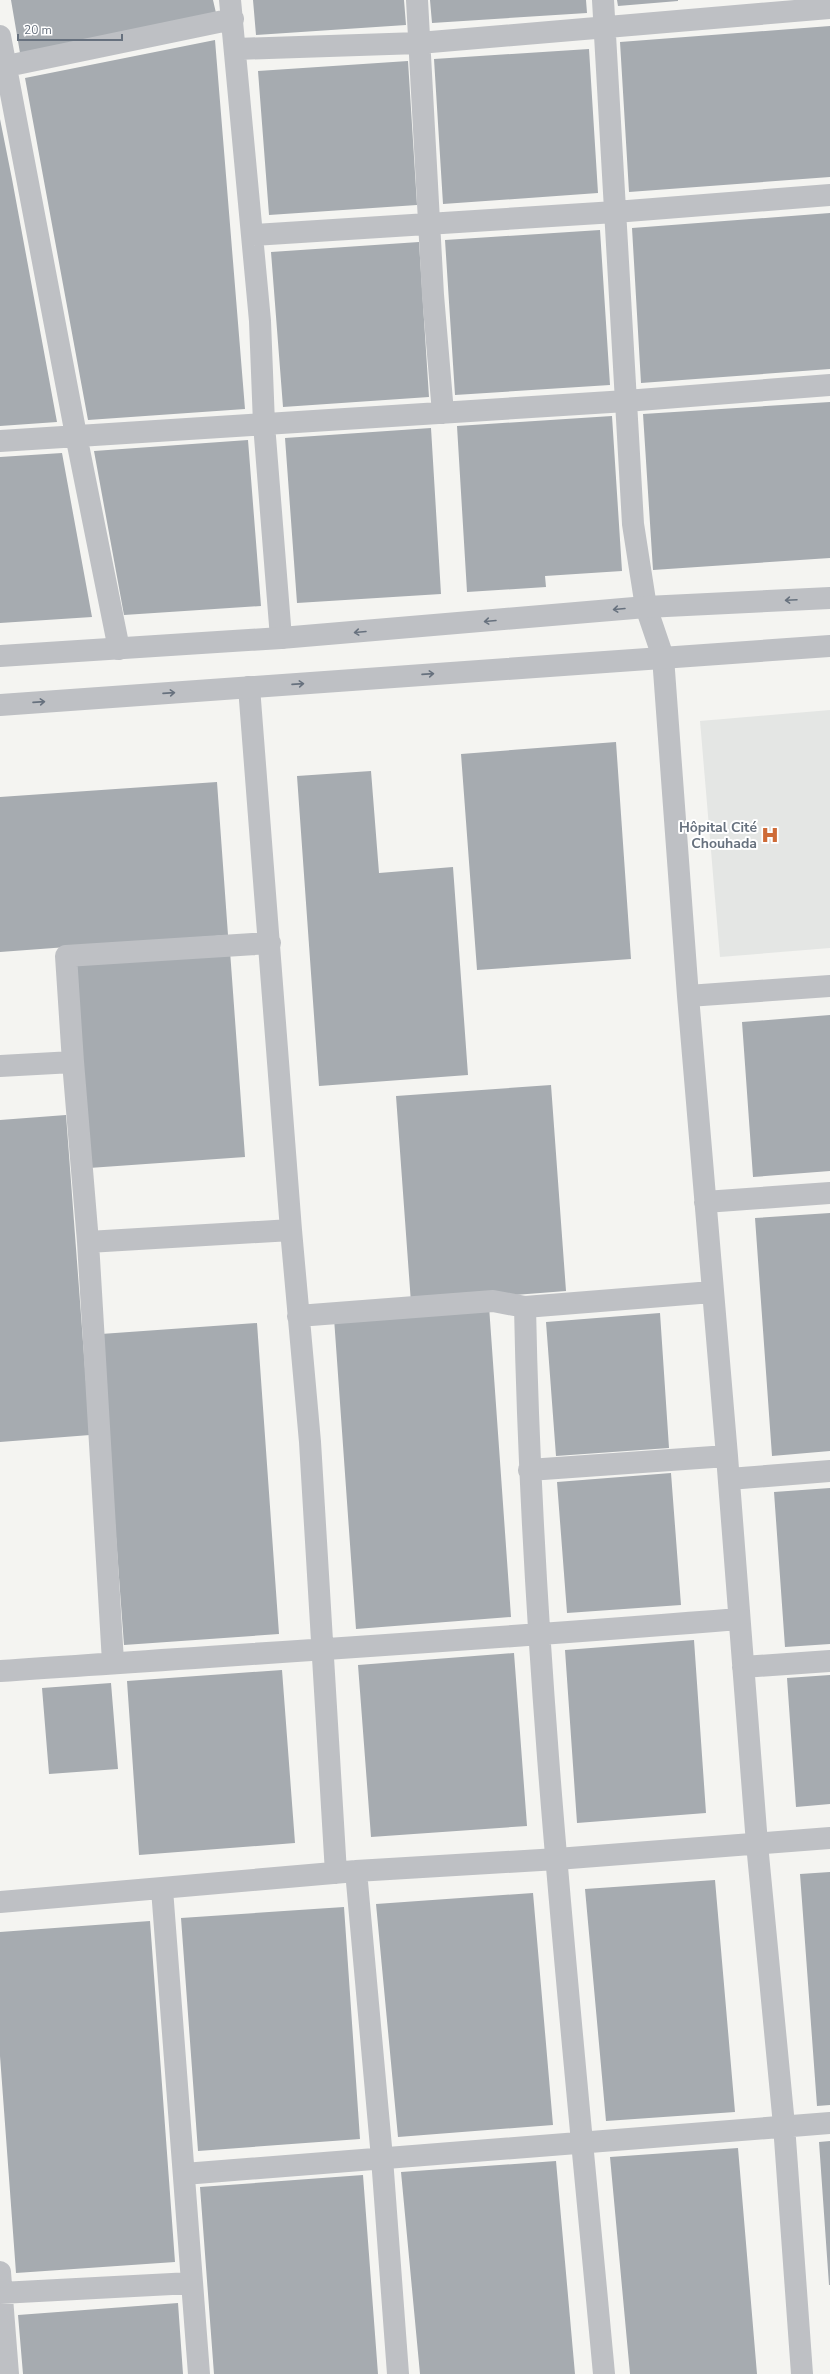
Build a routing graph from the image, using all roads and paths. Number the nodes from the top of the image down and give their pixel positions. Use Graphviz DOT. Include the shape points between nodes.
graph roads {
  1 [pos="416,0"];
  2 [pos="603,0"];
  3 [pos="830,8"];
  4 [pos="231,10"];
  5 [pos="604,26"];
  6 [pos="0,36"];
  7 [pos="419,43"];
  8 [pos="236,49"];
  9 [pos="7,66"];
  10 [pos="830,195"];
  11 [pos="615,212"];
  12 [pos="430,224"];
  13 [pos="253,235"];
  14 [pos="830,385"];
  15 [pos="626,401"];
  16 [pos="443,413"];
  17 [pos="264,424"];
  18 [pos="76,435"];
  19 [pos="0,441"];
  20 [pos="830,598"];
  21 [pos="646,607"];
  22 [pos="281,638"];
  23 [pos="830,646"];
  24 [pos="119,649"];
  25 [pos="0,656"];
  26 [pos="663,657"];
  27 [pos="249,687"];
  28 [pos="0,705"];
  29 [pos="270,943"];
  30 [pos="830,986"];
  31 [pos="688,996"];
  32 [pos="73,1062"];
  33 [pos="0,1066"];
  34 [pos="830,1193"];
  35 [pos="705,1202"];
  36 [pos="291,1230"];
  37 [pos="88,1242"];
  38 [pos="712,1292"];
  39 [pos="524,1307"];
  40 [pos="298,1316"];
  41 [pos="727,1456"];
  42 [pos="529,1470"];
  43 [pos="830,1471"];
  44 [pos="729,1479"];
  45 [pos="738,1619"];
  46 [pos="540,1635"];
  47 [pos="321,1649"];
  48 [pos="830,1661"];
  49 [pos="112,1662"];
  50 [pos="742,1668"];
  51 [pos="0,1671"];
  52 [pos="830,1838"];
  53 [pos="757,1844"];
  54 [pos="557,1859"];
  55 [pos="346,1872"];
  56 [pos="162,1890"];
  57 [pos="0,1902"];
  58 [pos="830,2123"];
  59 [pos="784,2125"];
  60 [pos="582,2142"];
  61 [pos="382,2158"];
  62 [pos="184,2174"];
  63 [pos="0,2272"];
  64 [pos="191,2283"];
  65 [pos="1,2293"];
  66 [pos="8,2374"];
  67 [pos="199,2374"];
  68 [pos="398,2374"];
  69 [pos="604,2374"];
  70 [pos="802,2374"];
  1 -- 7 [label="street"];
  2 -- 5 [label="street"];
  3 -- 5 [label="street"];
  4 -- 8 [label="street"];
  4 -- 9 [label="street"];
  5 -- 7 [label="street"];
  5 -- 11 [label="street"];
  6 -- 9 [label="street"];
  7 -- 8 [label="street"];
  7 -- 12 [label="street"];
  8 -- 13 [label="street"];
  9 -- 18 [label="street"];
  10 -- 11 [label="street"];
  11 -- 12 [label="street"];
  11 -- 15 [label="street"];
  12 -- 13 [label="street"];
  12 -- 16 [label="street"];
  13 -- 17 [label="street"];
  14 -- 15 [label="street"];
  15 -- 16 [label="street"];
  15 -- 21 [label="street" via="634,524"];
  16 -- 17 [label="street"];
  17 -- 18 [label="street"];
  17 -- 22 [label="street"];
  18 -- 19 [label="street"];
  18 -- 24 [label="street"];
  20 -- 21 [label="street, one-way"];
  21 -- 22 [label="street, one-way"];
  21 -- 26 [label="street"];
  22 -- 24 [label="street"];
  23 -- 26 [label="street"];
  24 -- 25 [label="street"];
  27 -- 26 [label="street, one-way"];
  26 -- 31 [label="street"];
  28 -- 27 [label="street, one-way"];
  27 -- 29 [label="street"];
  29 -- 32 [label="street" via="66,956"];
  29 -- 36 [label="street"];
  30 -- 31 [label="street"];
  31 -- 35 [label="street"];
  32 -- 33 [label="street"];
  32 -- 37 [label="street"];
  34 -- 35 [label="street"];
  35 -- 38 [label="street"];
  36 -- 37 [label="street"];
  36 -- 40 [label="street"];
  37 -- 49 [label="street"];
  38 -- 39 [label="street"];
  38 -- 41 [label="street"];
  39 -- 40 [label="street" via="493,1301"];
  39 -- 42 [label="street"];
  40 -- 47 [label="street" via="310,1442"];
  41 -- 42 [label="street"];
  41 -- 44 [label="street"];
  42 -- 46 [label="street"];
  43 -- 44 [label="street"];
  44 -- 45 [label="street"];
  45 -- 46 [label="street"];
  45 -- 50 [label="street"];
  46 -- 47 [label="street"];
  46 -- 54 [label="street"];
  47 -- 49 [label="street"];
  47 -- 55 [label="street"];
  48 -- 50 [label="street"];
  49 -- 51 [label="street"];
  50 -- 53 [label="street"];
  52 -- 53 [label="street"];
  53 -- 54 [label="street"];
  53 -- 59 [label="street"];
  54 -- 55 [label="street"];
  54 -- 60 [label="street"];
  55 -- 56 [label="street"];
  55 -- 61 [label="street"];
  56 -- 57 [label="street"];
  56 -- 62 [label="street"];
  58 -- 59 [label="street"];
  59 -- 60 [label="street"];
  59 -- 70 [label="street"];
  60 -- 61 [label="street"];
  60 -- 69 [label="street"];
  61 -- 62 [label="street"];
  61 -- 68 [label="street"];
  62 -- 64 [label="street"];
  63 -- 65 [label="street"];
  64 -- 65 [label="street"];
  64 -- 67 [label="street"];
  65 -- 66 [label="street"];
}
